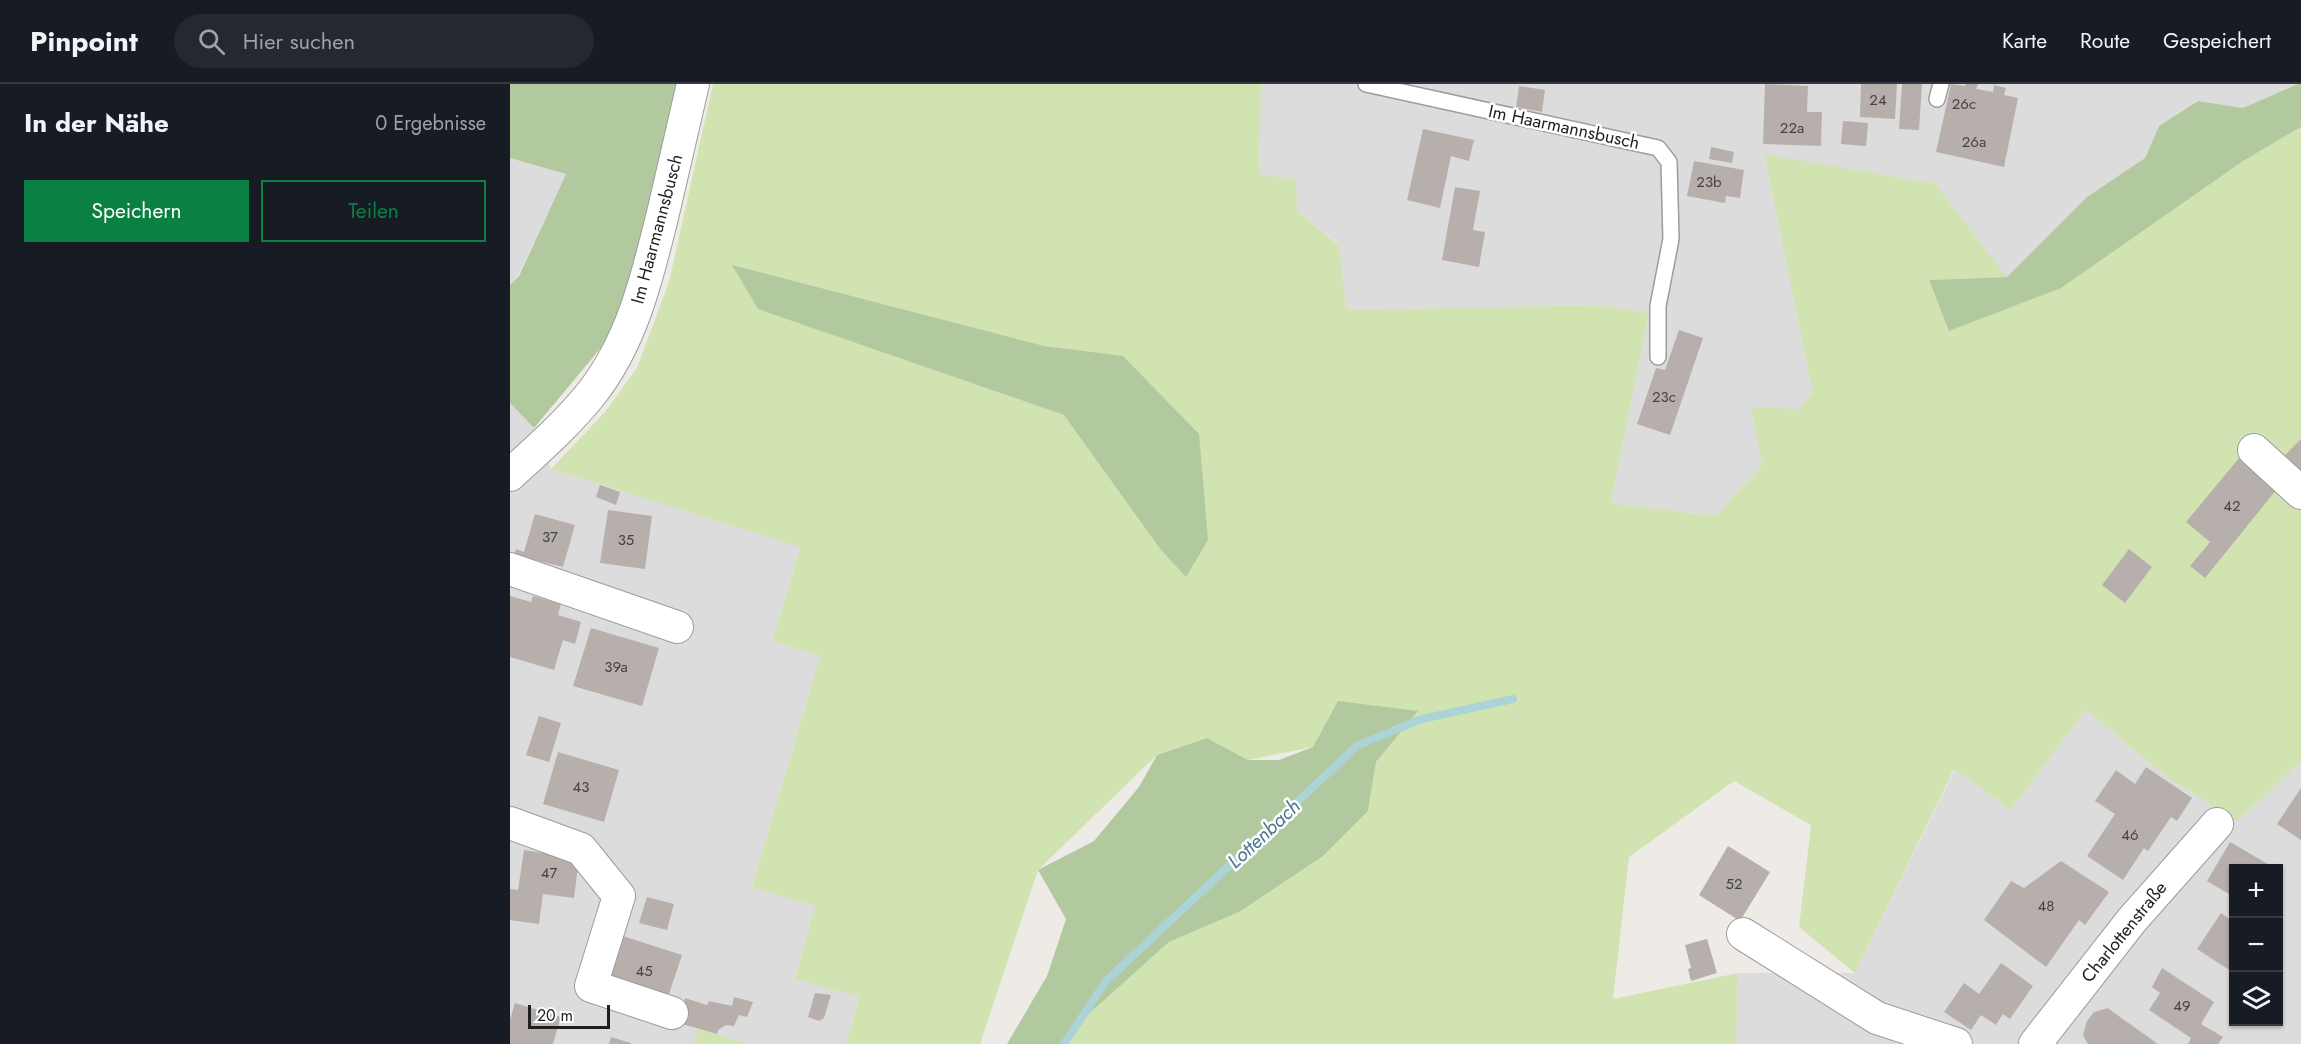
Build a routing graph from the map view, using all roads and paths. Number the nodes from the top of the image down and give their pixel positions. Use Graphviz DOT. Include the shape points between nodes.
graph roads {
  1 [pos="693,84"];
  2 [pos="1366,84"];
  3 [pos="1941,84"];
  4 [pos="1937,99"];
  5 [pos="1658,357"];
  6 [pos="2254,450"];
  7 [pos="510,475"];
  8 [pos="2301,493"];
  9 [pos="510,569"];
  10 [pos="677,627"];
  11 [pos="510,823"];
  12 [pos="2217,824"];
  13 [pos="1743,934"];
  14 [pos="672,1013"];
  15 [pos="1956,1044"];
  16 [pos="2035,1044"];
  1 -- 7 [label="street, Im Haarmannsbusch" via="647,281 631,324 592,393"];
  2 -- 5 [label="lane, Im Haarmannsbusch" via="1658,148 1670,162 1671,239 1658,306"];
  3 -- 4 [label="lane"];
  6 -- 8 [label="street"];
  9 -- 10 [label="street"];
  11 -- 14 [label="street" via="581,849 619,896 591,986"];
  12 -- 16 [label="street, Charlottenstraße" via="2132,920"];
  13 -- 15 [label="street" via="1877,1018"];
}
